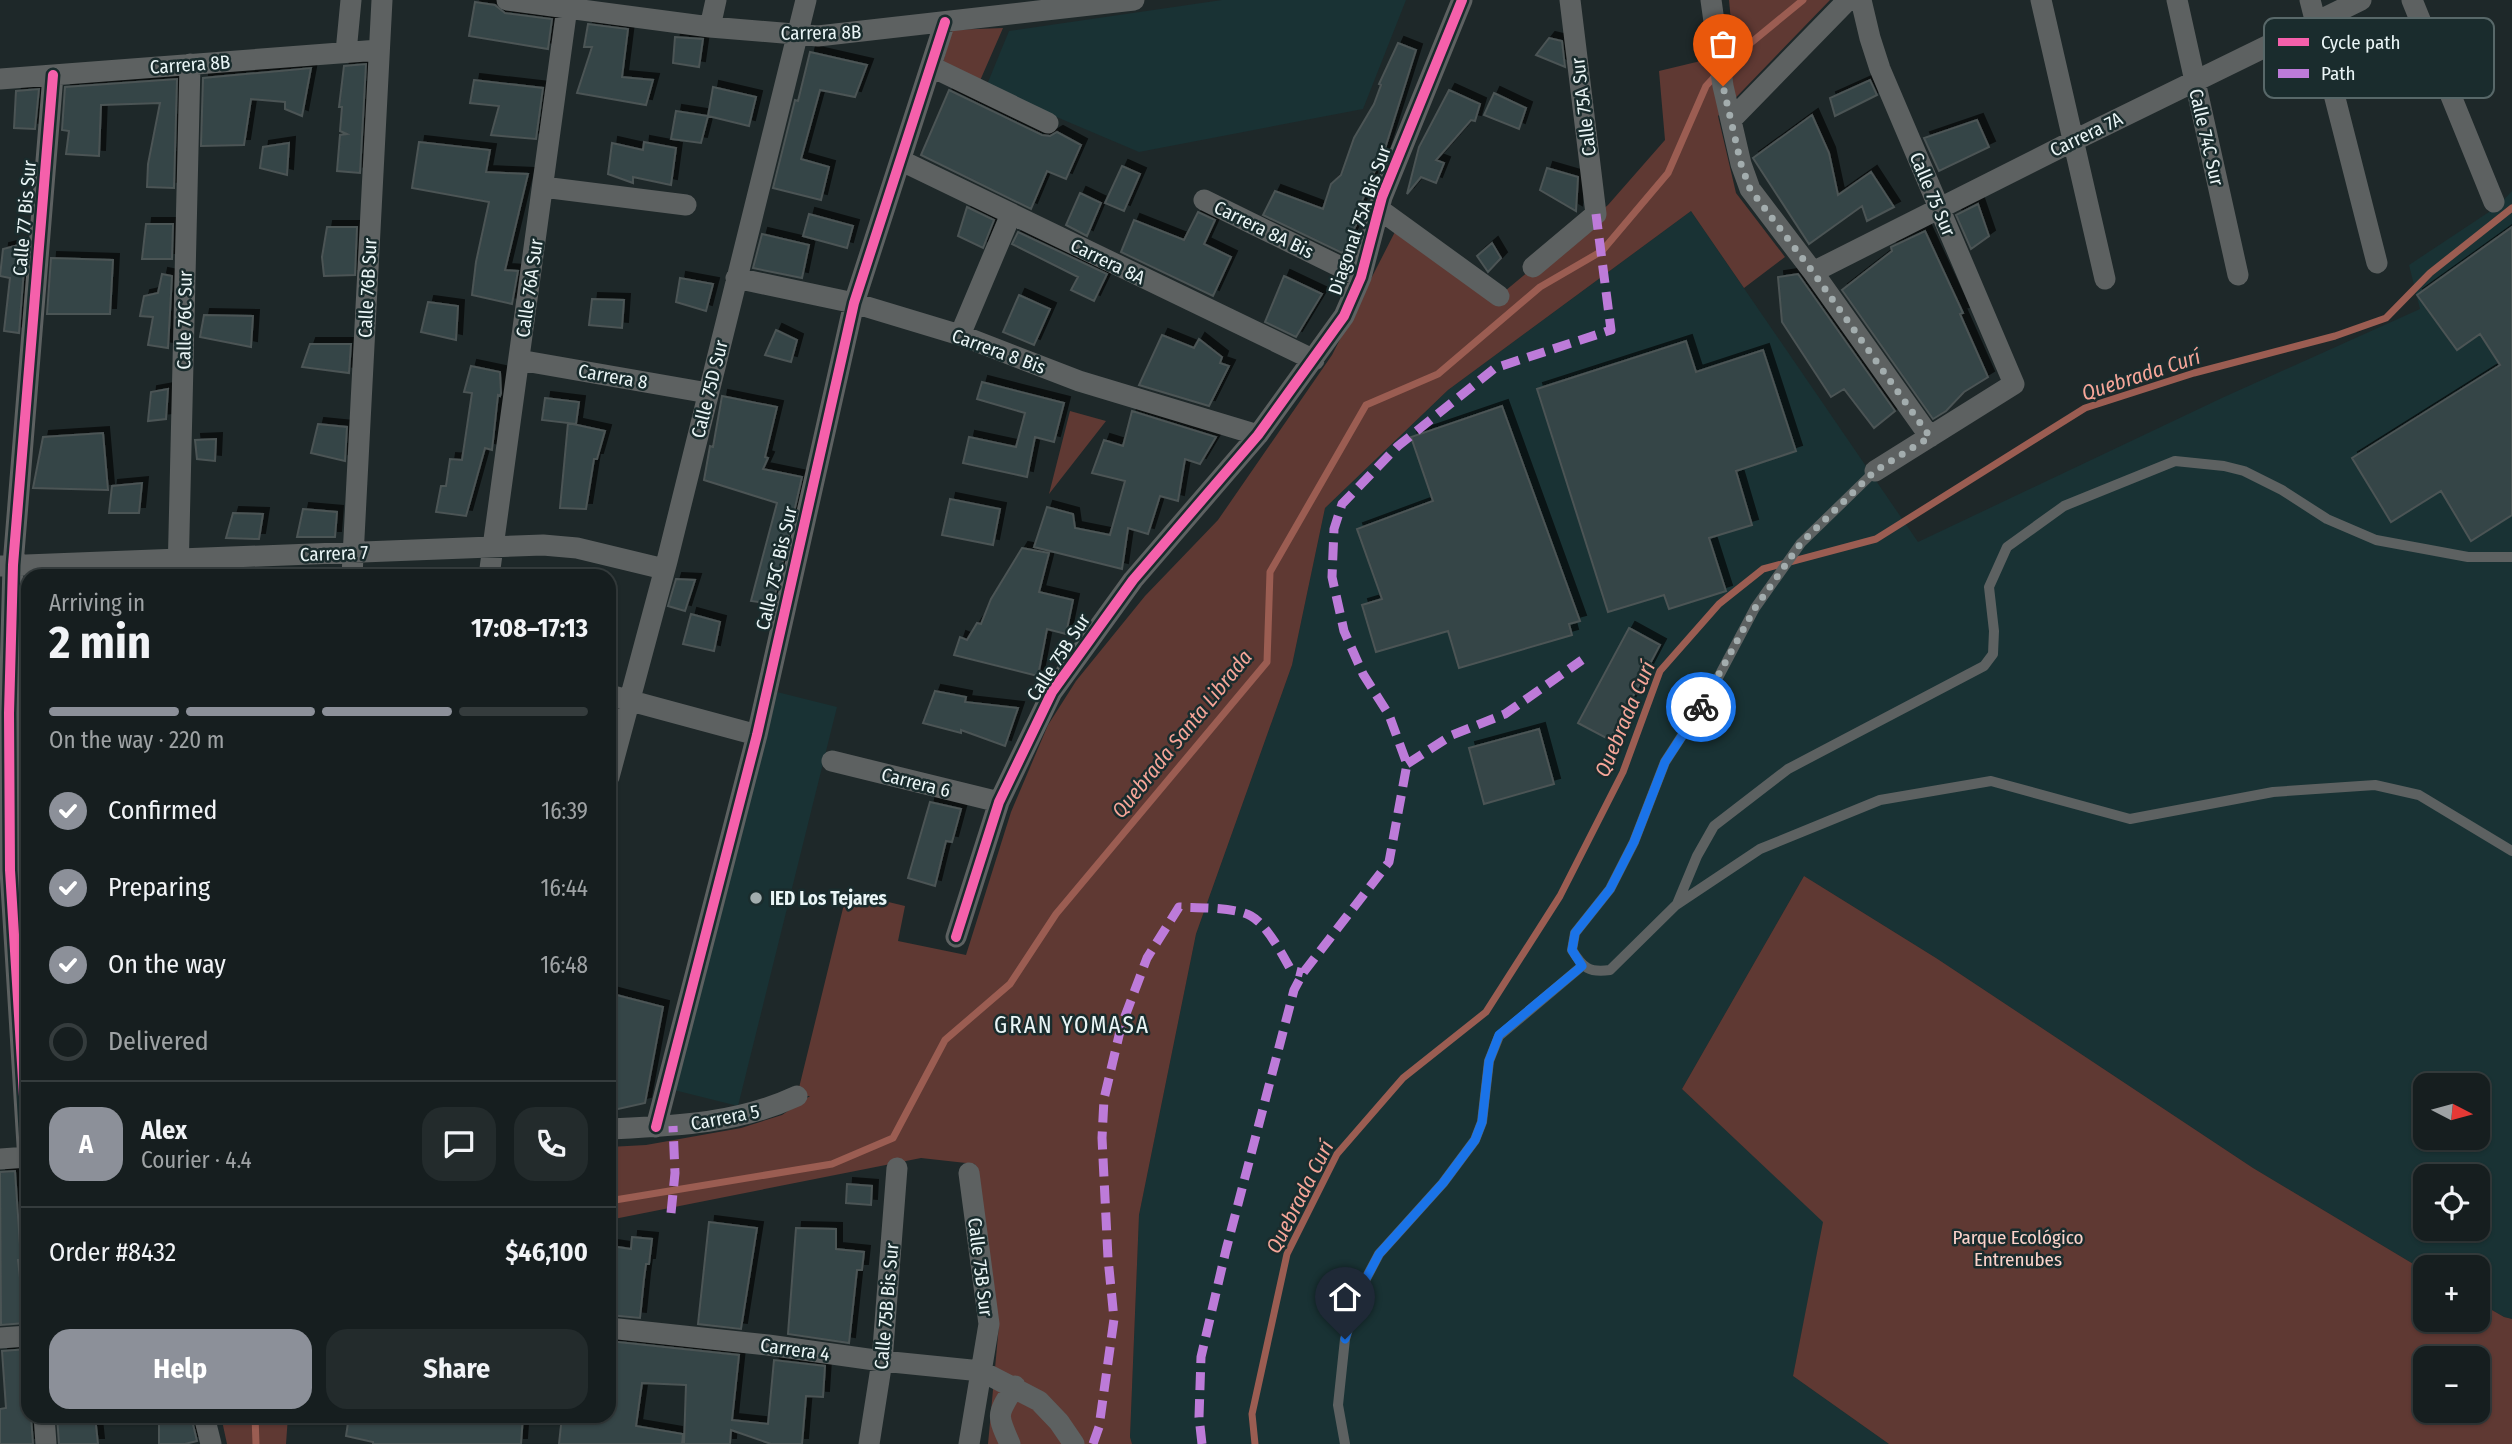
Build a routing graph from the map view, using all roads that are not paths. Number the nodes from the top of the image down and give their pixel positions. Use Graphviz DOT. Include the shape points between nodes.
graph roads {
  1 [pos="351,0"];
  2 [pos="382,0"];
  3 [pos="507,0"];
  4 [pos="716,0"];
  5 [pos="806,0"];
  6 [pos="1134,0"];
  7 [pos="1462,0"];
  8 [pos="1570,0"];
  9 [pos="1711,0"];
  10 [pos="1848,0"];
  11 [pos="1861,0"];
  12 [pos="2041,0"];
  13 [pos="2176,0"];
  14 [pos="2310,0"];
  15 [pos="2361,0"];
  16 [pos="2412,0"];
  17 [pos="1095,3"];
  18 [pos="567,4"];
  19 [pos="2313,18"];
  20 [pos="2324,18"];
  21 [pos="2419,18"];
  22 [pos="945,22"];
  23 [pos="710,27"];
  24 [pos="796,36"];
  25 [pos="2264,47"];
  26 [pos="379,50"];
  27 [pos="346,52"];
  28 [pos="190,64"];
  29 [pos="932,67"];
  30 [pos="53,75"];
  31 [pos="0,79"];
  32 [pos="2195,81"];
  33 [pos="2334,98"];
  34 [pos="2452,98"];
  35 [pos="1731,120"];
  36 [pos="1048,123"];
  37 [pos="2073,141"];
  38 [pos="902,161"];
  39 [pos="543,187"];
  40 [pos="1204,200"];
  41 [pos="2494,202"];
  42 [pos="687,205"];
  43 [pos="1939,208"];
  44 [pos="1378,209"];
  45 [pos="1011,214"];
  46 [pos="2377,263"];
  47 [pos="1533,267"];
  48 [pos="1813,272"];
  49 [pos="2238,275"];
  50 [pos="1361,276"];
  51 [pos="736,278"];
  52 [pos="2105,279"];
  53 [pos="1499,296"];
  54 [pos="854,303"];
  55 [pos="960,335"];
  56 [pos="519,360"];
  57 [pos="1314,360"];
  58 [pos="708,393"];
  59 [pos="1258,435"];
  60 [pos="1930,437"];
  61 [pos="1875,471"];
  62 [pos="494,547"];
  63 [pos="354,552"];
  64 [pos="2512,557"];
  65 [pos="7,566"];
  66 [pos="178,567"];
  67 [pos="353,569"];
  68 [pos="490,569"];
  69 [pos="664,569"];
  70 [pos="619,698"];
  71 [pos="12,712"];
  72 [pos="616,722"];
  73 [pos="757,735"];
  74 [pos="832,761"];
  75 [pos="999,802"];
  76 [pos="2512,851"];
  77 [pos="1676,905"];
  78 [pos="957,937"];
  79 [pos="1582,966"];
  80 [pos="21,1047"];
  81 [pos="797,1096"];
  82 [pos="656,1127"];
  83 [pos="616,1129"];
  84 [pos="0,1159"];
  85 [pos="21,1159"];
  86 [pos="897,1168"];
  87 [pos="969,1173"];
  88 [pos="616,1329"];
  89 [pos="21,1336"];
  90 [pos="0,1338"];
  91 [pos="882,1361"];
  92 [pos="981,1371"];
  93 [pos="1014,1386"];
  94 [pos="44,1423"];
  95 [pos="206,1423"];
  96 [pos="46,1444"];
  97 [pos="211,1444"];
  98 [pos="869,1444"];
  99 [pos="970,1444"];
  100 [pos="1010,1444"];
  101 [pos="1074,1444"];
  102 [pos="1345,1444"];
  1 -- 27 [label="street"];
  2 -- 26 [label="street, Calle 76B Sur"];
  3 -- 18 [label="street, Carrera 8B"];
  4 -- 23 [label="street"];
  5 -- 24 [label="street, Calle 75D Sur"];
  6 -- 17 [label="street, Carrera 8B"];
  7 -- 44 [label="street, Diagonal 75A Bis Sur"];
  8 -- 47 [label="street, Calle 75A Sur" via="1596,214"];
  9 -- 35 [label="street"];
  10 -- 35 [label="street"];
  11 -- 43 [label="street, Calle 75 Sur" via="1880,69"];
  12 -- 37 [label="street"];
  13 -- 32 [label="street, Calle 74C Sur"];
  14 -- 19 [label="street"];
  15 -- 20 [label="street, Carrera 7A"];
  16 -- 21 [label="street"];
  17 -- 22 [label="street, Carrera 8B"];
  18 -- 23 [label="street, Carrera 8B"];
  18 -- 39 [label="street, Calle 76A Sur"];
  22 -- 24 [label="street, Carrera 8B"];
  22 -- 29 [label="street, Calle 75C Bis Sur"];
  23 -- 24 [label="street, Carrera 8B"];
  24 -- 51 [label="street, Calle 75D Sur"];
  25 -- 32 [label="street, Carrera 7A"];
  26 -- 27 [label="street, Carrera 8B"];
  26 -- 63 [label="street, Calle 76B Sur"];
  27 -- 28 [label="street, Carrera 8B"];
  28 -- 30 [label="street, Carrera 8B"];
  28 -- 66 [label="street, Calle 76C Sur"];
  29 -- 36 [label="street"];
  29 -- 38 [label="street, Calle 75C Bis Sur"];
  30 -- 31 [label="street, Carrera 8B"];
  30 -- 65 [label="street, Calle 77 Bis Sur"];
  32 -- 37 [label="street, Carrera 7A"];
  32 -- 49 [label="street, Calle 74C Sur"];
  33 -- 46 [label="street"];
  34 -- 41 [label="street"];
  35 -- 48 [label="street" via="1750,189"];
  37 -- 43 [label="street, Carrera 7A"];
  37 -- 52 [label="street"];
  38 -- 45 [label="street, Carrera 8A"];
  38 -- 54 [label="street, Calle 75C Bis Sur"];
  39 -- 42 [label="street"];
  39 -- 56 [label="street, Calle 76A Sur"];
  40 -- 50 [label="street, Carrera 8A Bis"];
  43 -- 48 [label="street, Carrera 7A"];
  43 -- 60 [label="street, Calle 75 Sur" via="2014,384"];
  44 -- 50 [label="street, Diagonal 75A Bis Sur"];
  44 -- 53 [label="street"];
  45 -- 55 [label="street"];
  45 -- 57 [label="street, Carrera 8A"];
  48 -- 60 [label="street"];
  50 -- 57 [label="street, Diagonal 75A Bis Sur" via="1343,316"];
  51 -- 54 [label="street, Carrera 8 Bis"];
  51 -- 58 [label="street, Calle 75D Sur"];
  54 -- 55 [label="street, Carrera 8 Bis"];
  54 -- 73 [label="street, Calle 75C Bis Sur"];
  55 -- 59 [label="street, Carrera 8 Bis" via="1079,380"];
  56 -- 58 [label="street, Carrera 8"];
  56 -- 62 [label="street, Calle 76A Sur"];
  57 -- 59 [label="street, Diagonal 75A Bis Sur"];
  58 -- 69 [label="street, Calle 75D Sur"];
  59 -- 75 [label="street, Calle 75B Sur" via="1088,639 1052,692"];
  60 -- 61 [label="street"];
  61 -- 79 [label="lane" via="1801,543 1755,608 1711,691 1665,762 1610,889 1575,933 1572,950"];
  62 -- 63 [label="street, Carrera 7"];
  62 -- 68 [label="street, Calle 76A Sur"];
  62 -- 69 [label="street, Carrera 7" via="559,545"];
  63 -- 66 [label="street, Carrera 7"];
  63 -- 67 [label="street, Calle 76B Sur"];
  64 -- 77 [label="lane" via="2468,557 2375,540 2327,519 2282,489 2224,466 2175,461 2064,506 2007,547 1989,587 1993,654 1984,666 1788,769 1714,826"];
  65 -- 66 [label="street, Carrera 7"];
  65 -- 71 [label="street, Calle 77 Bis Sur"];
  69 -- 70 [label="street, Calle 75D Sur"];
  70 -- 72 [label="street, Calle 75D Sur"];
  70 -- 73 [label="street"];
  71 -- 80 [label="street, Calle 77 Bis Sur" via="10,870"];
  73 -- 82 [label="street, Calle 75C Bis Sur"];
  74 -- 75 [label="street, Carrera 6"];
  75 -- 78 [label="street, Calle 75B Sur"];
  76 -- 77 [label="lane" via="2419,795 2375,785 2273,792 2130,819 1991,781 1880,800 1760,849"];
  77 -- 79 [label="lane" via="1610,970 1597,972"];
  79 -- 102 [label="lane" via="1499,1035 1489,1061 1482,1122 1475,1140 1379,1254 1360,1290 1345,1339 1338,1405"];
  81 -- 82 [label="street, Carrera 5" via="735,1118"];
  82 -- 83 [label="street, Carrera 5"];
  84 -- 85 [label="street"];
  86 -- 91 [label="street, Calle 75B Bis Sur"];
  87 -- 92 [label="street, Calle 75B Sur" via="989,1324"];
  88 -- 91 [label="street, Carrera 4"];
  89 -- 90 [label="street"];
  91 -- 92 [label="street, Carrera 4"];
  91 -- 98 [label="street, Calle 75B Bis Sur"];
  92 -- 93 [label="street, Carrera 4"];
  92 -- 99 [label="street, Calle 75B Sur"];
  93 -- 100 [label="street" via="999,1411"];
  93 -- 101 [label="street, Carrera 4" via="1050,1410"];
  94 -- 96 [label="street"];
  95 -- 97 [label="street"];
}
